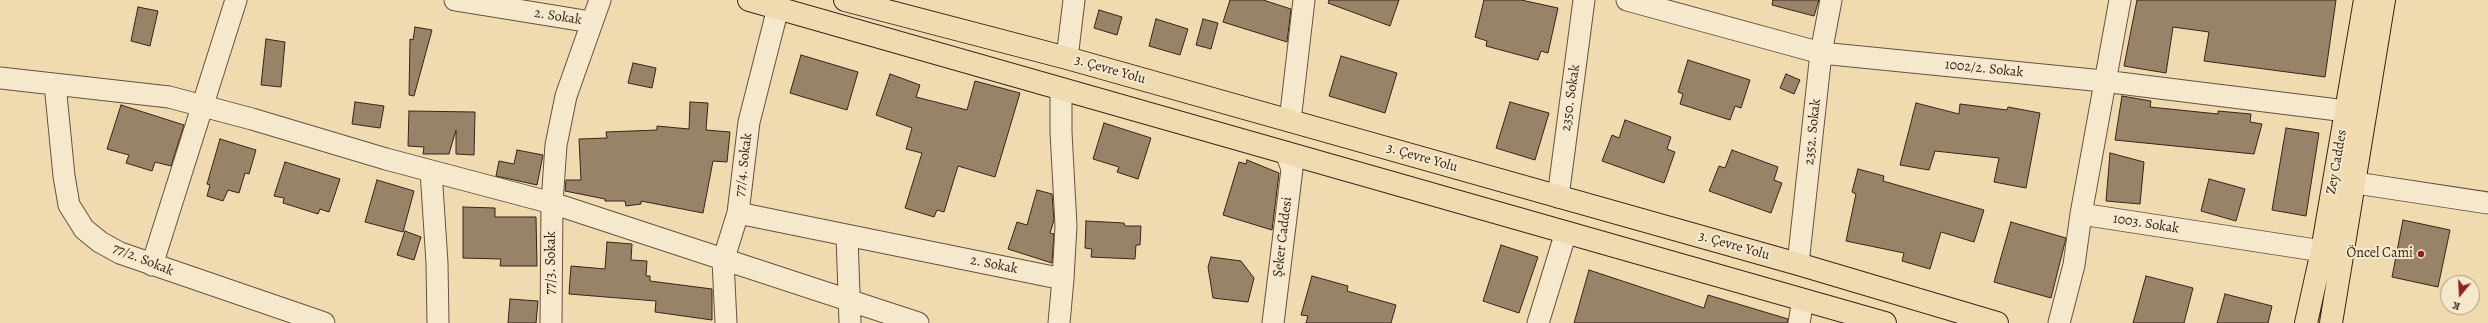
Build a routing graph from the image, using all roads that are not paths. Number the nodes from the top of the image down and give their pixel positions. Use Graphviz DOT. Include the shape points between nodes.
graph roads {
  1 [pos="236,0"];
  2 [pos="455,0"];
  3 [pos="600,0"];
  4 [pos="749,0"];
  5 [pos="846,0"];
  6 [pos="1074,0"];
  7 [pos="1304,0"];
  8 [pos="1584,0"];
  9 [pos="1628,0"];
  10 [pos="1831,0"];
  11 [pos="2120,0"];
  12 [pos="2365,0"];
  13 [pos="2384,0"];
  14 [pos="778,8"];
  15 [pos="591,22"];
  16 [pos="1822,53"];
  17 [pos="1067,58"];
  18 [pos="0,78"];
  19 [pos="2103,81"];
  20 [pos="55,84"];
  21 [pos="1061,89"];
  22 [pos="203,106"];
  23 [pos="2346,111"];
  24 [pos="1290,121"];
  25 [pos="1286,153"];
  26 [pos="431,171"];
  27 [pos="2356,183"];
  28 [pos="1558,197"];
  29 [pos="552,203"];
  30 [pos="2488,203"];
  31 [pos="738,213"];
  32 [pos="2081,214"];
  33 [pos="1566,232"];
  34 [pos="847,236"];
  35 [pos="2322,251"];
  36 [pos="723,261"];
  37 [pos="1798,264"];
  38 [pos="152,265"];
  39 [pos="1063,279"];
  40 [pos="1803,300"];
  41 [pos="850,302"];
  42 [pos="324,323"];
  43 [pos="438,323"];
  44 [pos="552,323"];
  45 [pos="726,323"];
  46 [pos="850,323"];
  47 [pos="918,323"];
  48 [pos="1059,323"];
  49 [pos="1273,323"];
  50 [pos="1538,323"];
  51 [pos="1799,323"];
  52 [pos="1885,323"];
  53 [pos="1997,323"];
  54 [pos="2059,323"];
  55 [pos="2306,323"];
  56 [pos="2332,323"];
  1 -- 22 [label="street"];
  2 -- 15 [label="street, 2. Sokak"];
  3 -- 15 [label="street, 77/3. Sokak"];
  4 -- 14 [label="main road"];
  5 -- 17 [label="main road, 3. Çevre Yolu"];
  6 -- 17 [label="street"];
  7 -- 24 [label="street"];
  8 -- 28 [label="street, 2350. Sokak"];
  9 -- 16 [label="street, 1002/2. Sokak"];
  10 -- 16 [label="street, 2352. Sokak"];
  11 -- 19 [label="street"];
  12 -- 23 [label="main road, Zey Caddes"];
  13 -- 27 [label="main road, Zey Caddes"];
  14 -- 21 [label="main road"];
  14 -- 31 [label="street, 77/4. Sokak" via="749,122"];
  15 -- 29 [label="street, 77/3. Sokak" via="566,96 556,145"];
  16 -- 19 [label="street, 1002/2. Sokak"];
  16 -- 37 [label="street, 2352. Sokak"];
  17 -- 24 [label="main road, 3. Çevre Yolu"];
  18 -- 20 [label="street"];
  19 -- 23 [label="street, 1002/2. Sokak"];
  19 -- 32 [label="street"];
  20 -- 22 [label="street" via="168,97"];
  20 -- 38 [label="street, 77/2. Sokak" via="69,205 84,228 100,242"];
  21 -- 25 [label="main road"];
  21 -- 39 [label="street" via="1060,132 1066,226"];
  22 -- 26 [label="street"];
  22 -- 38 [label="street"];
  23 -- 35 [label="main road, Zey Caddes"];
  24 -- 28 [label="main road, 3. Çevre Yolu"];
  25 -- 33 [label="main road"];
  25 -- 49 [label="street, Şeker Caddesi" via="1292,169"];
  26 -- 29 [label="street"];
  26 -- 43 [label="street"];
  27 -- 30 [label="street"];
  27 -- 56 [label="main road, Zey Caddes"];
  28 -- 37 [label="main road, 3. Çevre Yolu"];
  29 -- 36 [label="street" via="684,245"];
  29 -- 44 [label="street, 77/3. Sokak"];
  31 -- 34 [label="street, 2. Sokak"];
  31 -- 36 [label="street, 77/4. Sokak"];
  32 -- 35 [label="street, 1003. Sokak"];
  32 -- 54 [label="street" via="2074,265"];
  33 -- 40 [label="main road"];
  33 -- 50 [label="street"];
  34 -- 39 [label="street, 2. Sokak"];
  34 -- 41 [label="street"];
  35 -- 55 [label="main road, Zey Caddes"];
  36 -- 41 [label="street"];
  36 -- 45 [label="street, 77/4. Sokak"];
  37 -- 53 [label="main road, 3. Çevre Yolu"];
  38 -- 42 [label="street, 77/2. Sokak" via="274,304"];
  39 -- 48 [label="street"];
  40 -- 51 [label="street"];
  40 -- 52 [label="main road"];
  41 -- 46 [label="street"];
  41 -- 47 [label="street"];
}
